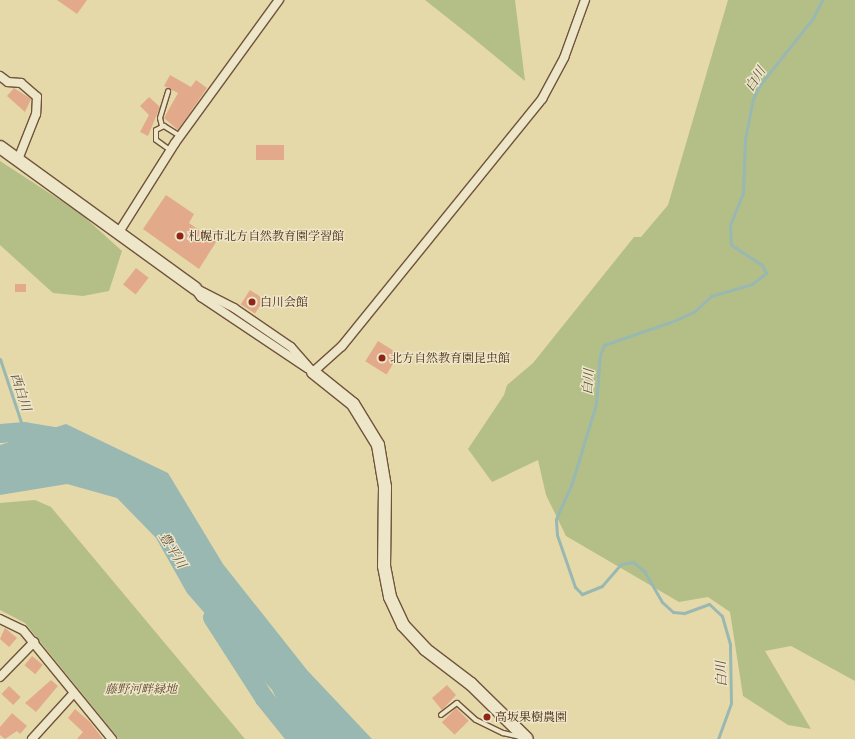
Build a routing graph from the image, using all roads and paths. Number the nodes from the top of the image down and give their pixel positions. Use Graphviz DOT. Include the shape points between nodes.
graph roads {
  1 [pos="279,0"];
  2 [pos="586,0"];
  3 [pos="0,76"];
  4 [pos="168,91"];
  5 [pos="162,126"];
  6 [pos="180,136"];
  7 [pos="0,147"];
  8 [pos="170,150"];
  9 [pos="18,157"];
  10 [pos="119,232"];
  11 [pos="194,288"];
  12 [pos="313,372"];
  13 [pos="0,619"];
  14 [pos="34,642"];
  15 [pos="0,678"];
  16 [pos="73,694"];
  17 [pos="441,715"];
  18 [pos="32,739"];
  19 [pos="112,739"];
  20 [pos="527,739"];
  1 -- 6 [label="street"];
  2 -- 12 [label="street" via="564,58 542,99 342,346"];
  3 -- 9 [label="street" via="8,82 21,82 37,97 36,114"];
  4 -- 5 [label="lane" via="160,118"];
  5 -- 6 [label="lane"];
  5 -- 8 [label="lane" via="155,134 156,140"];
  6 -- 8 [label="street"];
  7 -- 9 [label="street"];
  8 -- 10 [label="street"];
  9 -- 10 [label="street"];
  10 -- 11 [label="street"];
  11 -- 12 [label="street" via="201,298 274,349"];
  11 -- 12 [label="street" via="234,308 291,347"];
  12 -- 20 [label="street" via="353,404 378,445 385,487 384,566 390,597 403,625 425,649 471,684"];
  13 -- 14 [label="street" via="23,630"];
  14 -- 15 [label="street"];
  14 -- 16 [label="street"];
  16 -- 18 [label="street"];
  16 -- 19 [label="street"];
  17 -- 20 [label="lane" via="457,703 482,723 503,733"];
}
